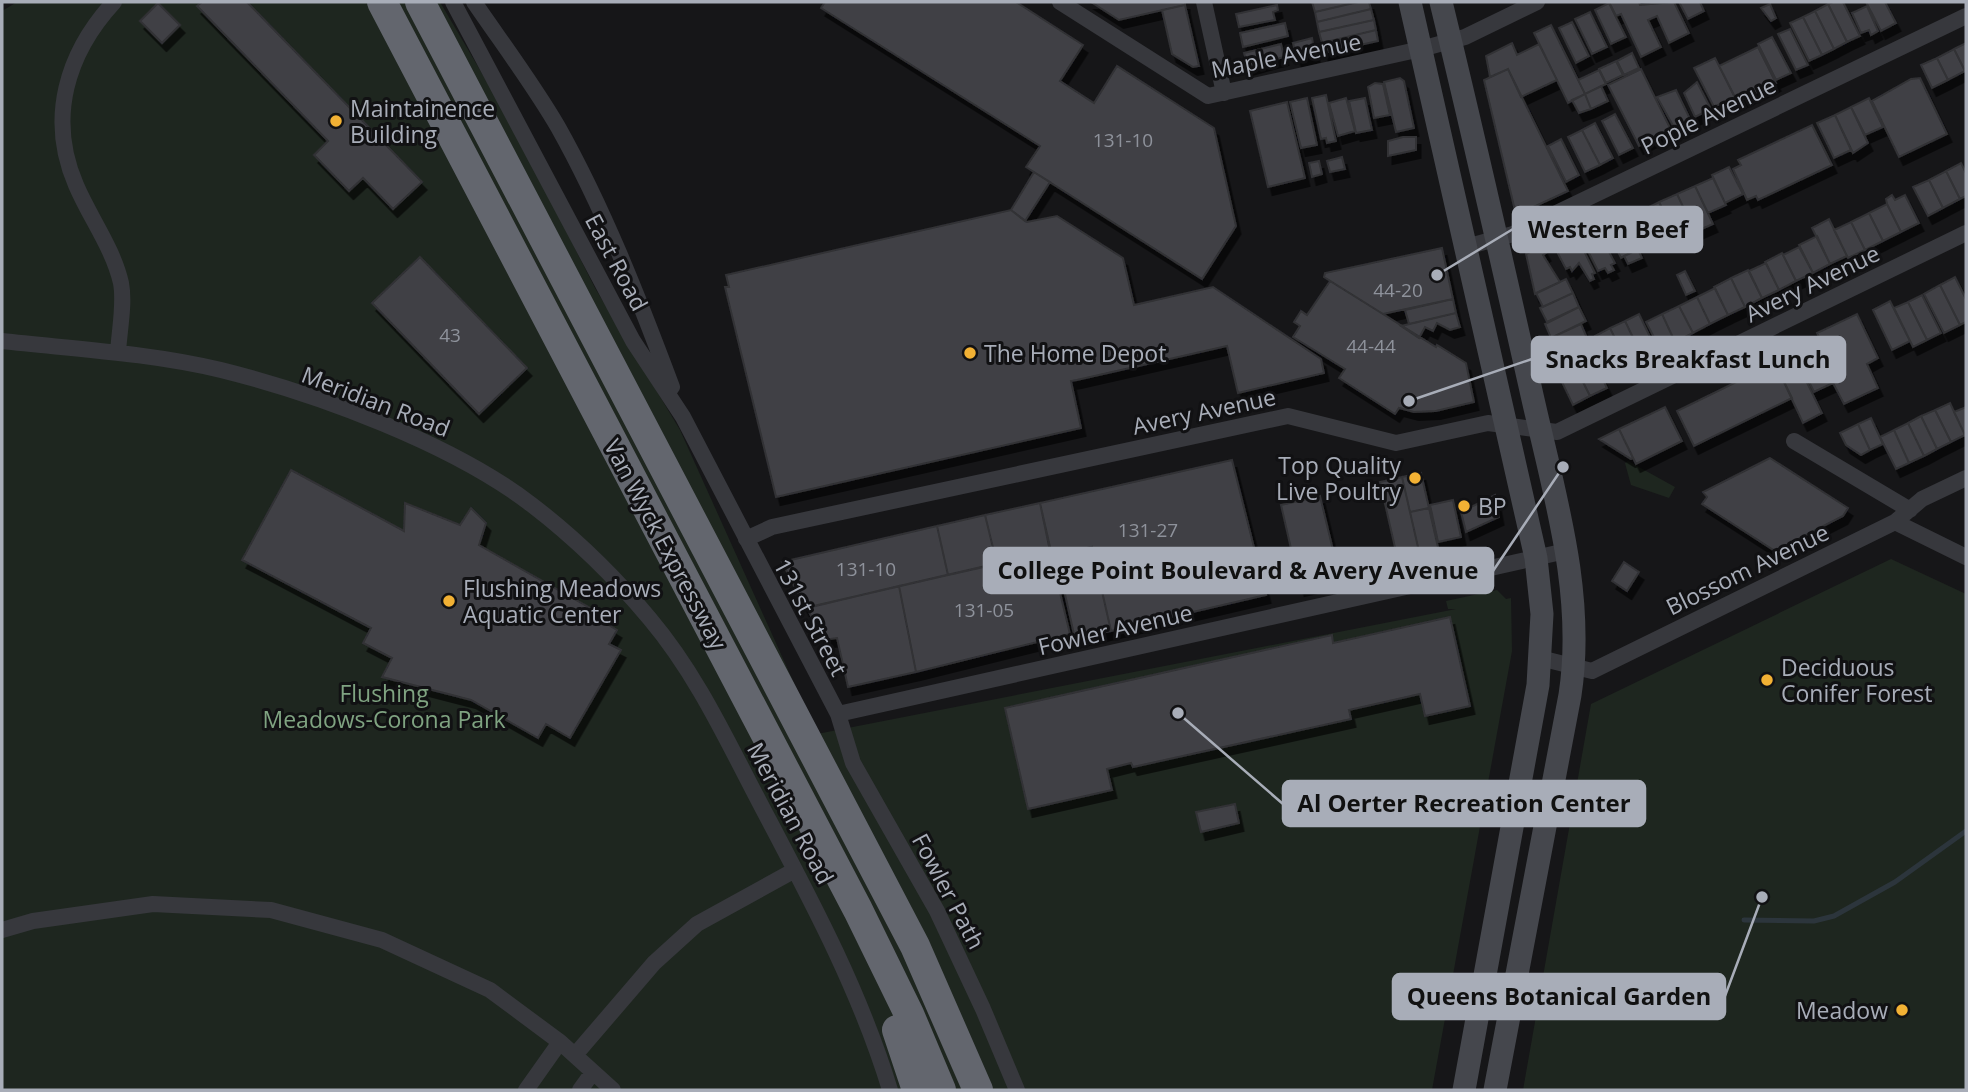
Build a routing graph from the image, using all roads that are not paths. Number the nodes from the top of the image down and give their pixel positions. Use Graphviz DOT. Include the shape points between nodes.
graph roads {
  1 [pos="114,2"];
  2 [pos="382,2"];
  3 [pos="420,2"];
  4 [pos="453,2"];
  5 [pos="474,2"];
  6 [pos="1060,2"];
  7 [pos="1204,2"];
  8 [pos="1410,2"];
  9 [pos="1441,2"];
  10 [pos="1537,2"];
  11 [pos="1966,16"];
  12 [pos="1450,41"];
  13 [pos="1421,49"];
  14 [pos="1224,93"];
  15 [pos="1966,233"];
  16 [pos="1497,239"];
  17 [pos="1466,247"];
  18 [pos="2,341"];
  19 [pos="118,353"];
  20 [pos="683,417"];
  21 [pos="1507,425"];
  22 [pos="1540,430"];
  23 [pos="1794,441"];
  24 [pos="1966,478"];
  25 [pos="1910,510"];
  26 [pos="1895,522"];
  27 [pos="746,539"];
  28 [pos="1566,551"];
  29 [pos="1966,557"];
  30 [pos="1536,558"];
  31 [pos="1540,658"];
  32 [pos="1574,666"];
  33 [pos="838,714"];
  34 [pos="795,870"];
  35 [pos="858,910"];
  36 [pos="2,930"];
  37 [pos="560,1042"];
  38 [pos="575,1055"];
  39 [pos="593,1072"];
  40 [pos="526,1090"];
  41 [pos="580,1090"];
  42 [pos="613,1090"];
  43 [pos="890,1090"];
  44 [pos="917,1090"];
  45 [pos="941,1090"];
  46 [pos="978,1090"];
  47 [pos="1017,1090"];
  48 [pos="1464,1090"];
  49 [pos="1495,1090"];
  1 -- 19 [label="street" via="92,26 77,53 62,118 65,152 76,184 121,285"];
  2 -- 35 [label="highway, Van Wyck Expressway"];
  3 -- 46 [label="highway, Van Wyck Expressway" via="915,946"];
  4 -- 20 [label="street, East Road" via="634,341"];
  5 -- 20 [label="street" via="557,125 622,261"];
  6 -- 14 [label="street, Maple Avenue" via="1208,96"];
  7 -- 14 [label="street"];
  8 -- 13 [label="main road"];
  9 -- 12 [label="main road"];
  10 -- 12 [label="street, Maple Avenue"];
  11 -- 16 [label="street, Pople Avenue"];
  12 -- 13 [label="street, Maple Avenue"];
  12 -- 16 [label="main road"];
  13 -- 14 [label="street, Maple Avenue"];
  13 -- 17 [label="main road"];
  15 -- 22 [label="street, Avery Avenue" via="1557,432"];
  16 -- 17 [label="street, Pople Avenue"];
  16 -- 22 [label="main road"];
  17 -- 21 [label="main road"];
  18 -- 19 [label="street, Meridian Road"];
  19 -- 34 [label="street, Meridian Road" via="220,370 320,400 418,438 531,503 608,571 665,638 703,693"];
  20 -- 27 [label="street, East Road"];
  21 -- 22 [label="street, Avery Avenue"];
  21 -- 27 [label="street, Avery Avenue" via="1488,423 1396,443 1288,416 772,527"];
  21 -- 30 [label="main road"];
  22 -- 28 [label="main road"];
  23 -- 25 [label="street"];
  24 -- 25 [label="street, Blossom Avenue" via="1922,499"];
  25 -- 26 [label="street, Blossom Avenue"];
  26 -- 29 [label="street"];
  26 -- 32 [label="street, Blossom Avenue" via="1592,671"];
  27 -- 33 [label="street, 131st Street"];
  28 -- 30 [label="street, Fowler Avenue"];
  28 -- 32 [label="main road" via="1576,617"];
  30 -- 31 [label="main road" via="1542,614"];
  30 -- 33 [label="street, Fowler Avenue"];
  31 -- 32 [label="street, Blossom Avenue"];
  31 -- 48 [label="main road"];
  32 -- 49 [label="main road"];
  33 -- 47 [label="street, Fowler Path" via="853,763 937,911"];
  34 -- 38 [label="street" via="697,924 647,971"];
  34 -- 43 [label="street, Meridian Road" via="841,964"];
  35 -- 44 [label="highway"];
  35 -- 45 [label="highway, Van Wyck Expressway"];
  36 -- 37 [label="street" via="33,921 153,904 271,909 382,940 489,989"];
  37 -- 38 [label="street"];
  37 -- 40 [label="street"];
  38 -- 39 [label="street"];
  39 -- 41 [label="street"];
  39 -- 42 [label="street"];
}
